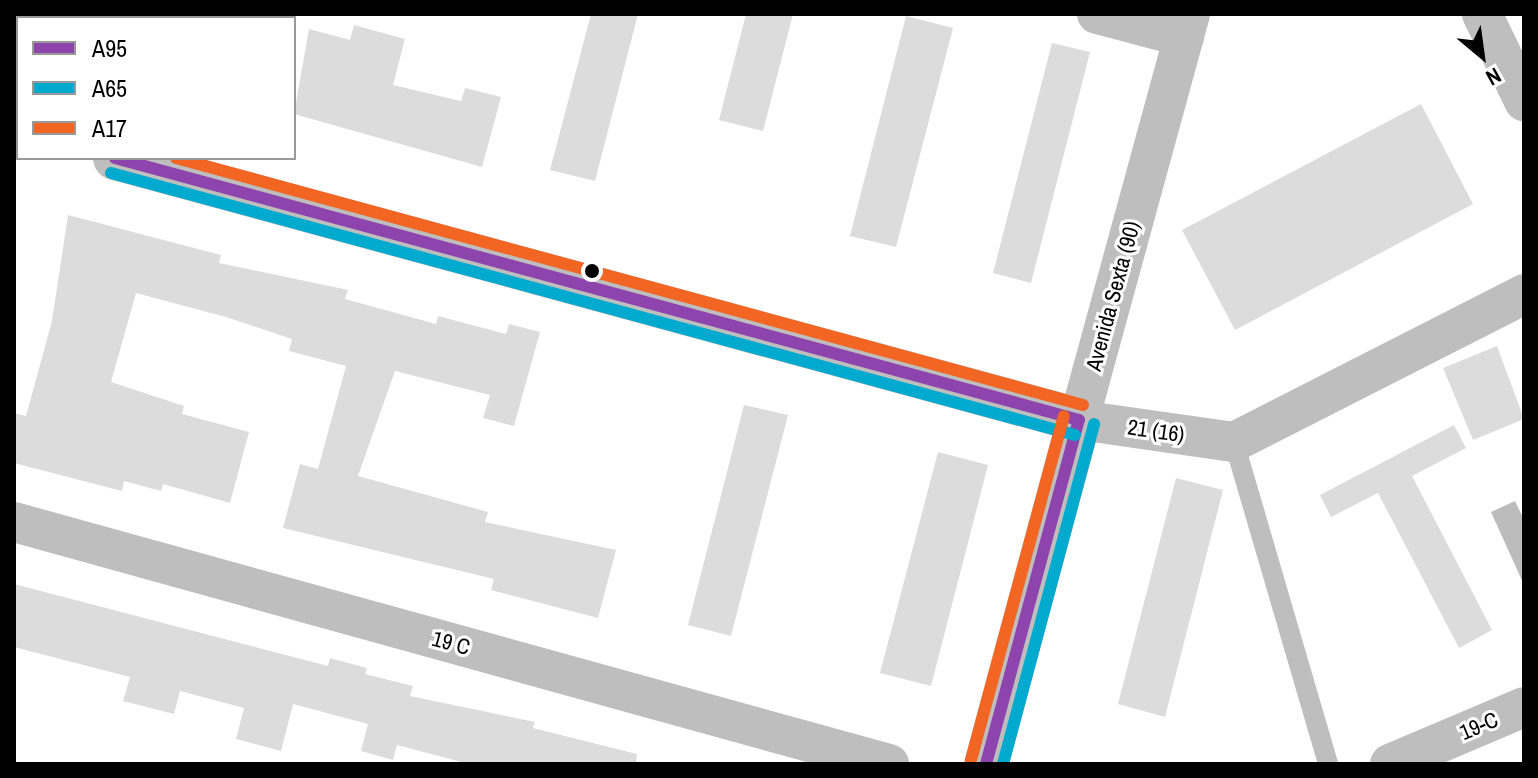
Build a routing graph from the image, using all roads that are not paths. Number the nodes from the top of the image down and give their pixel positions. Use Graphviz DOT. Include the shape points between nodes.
graph roads {
  1 [pos="1097,14"];
  2 [pos="1482,14"];
  3 [pos="1187,26"];
  4 [pos="1524,101"];
  5 [pos="122,160"];
  6 [pos="1524,294"];
  7 [pos="1079,420"];
  8 [pos="1234,442"];
  9 [pos="14,522"];
  10 [pos="1524,707"];
  11 [pos="889,764"];
  12 [pos="986,764"];
  13 [pos="1328,764"];
  14 [pos="1390,764"];
  1 -- 3 [label="street"];
  2 -- 4 [label="street"];
  3 -- 7 [label="street, Avenida Sexta (90)"];
  5 -- 7 [label="street, 21 (16)"];
  6 -- 8 [label="street"];
  7 -- 8 [label="street, 21 (16)"];
  7 -- 12 [label="street, Avenida Sexta (90)"];
  8 -- 13 [label="lane"];
  9 -- 11 [label="street, 19 C"];
  10 -- 14 [label="street, 19-C"];
}
